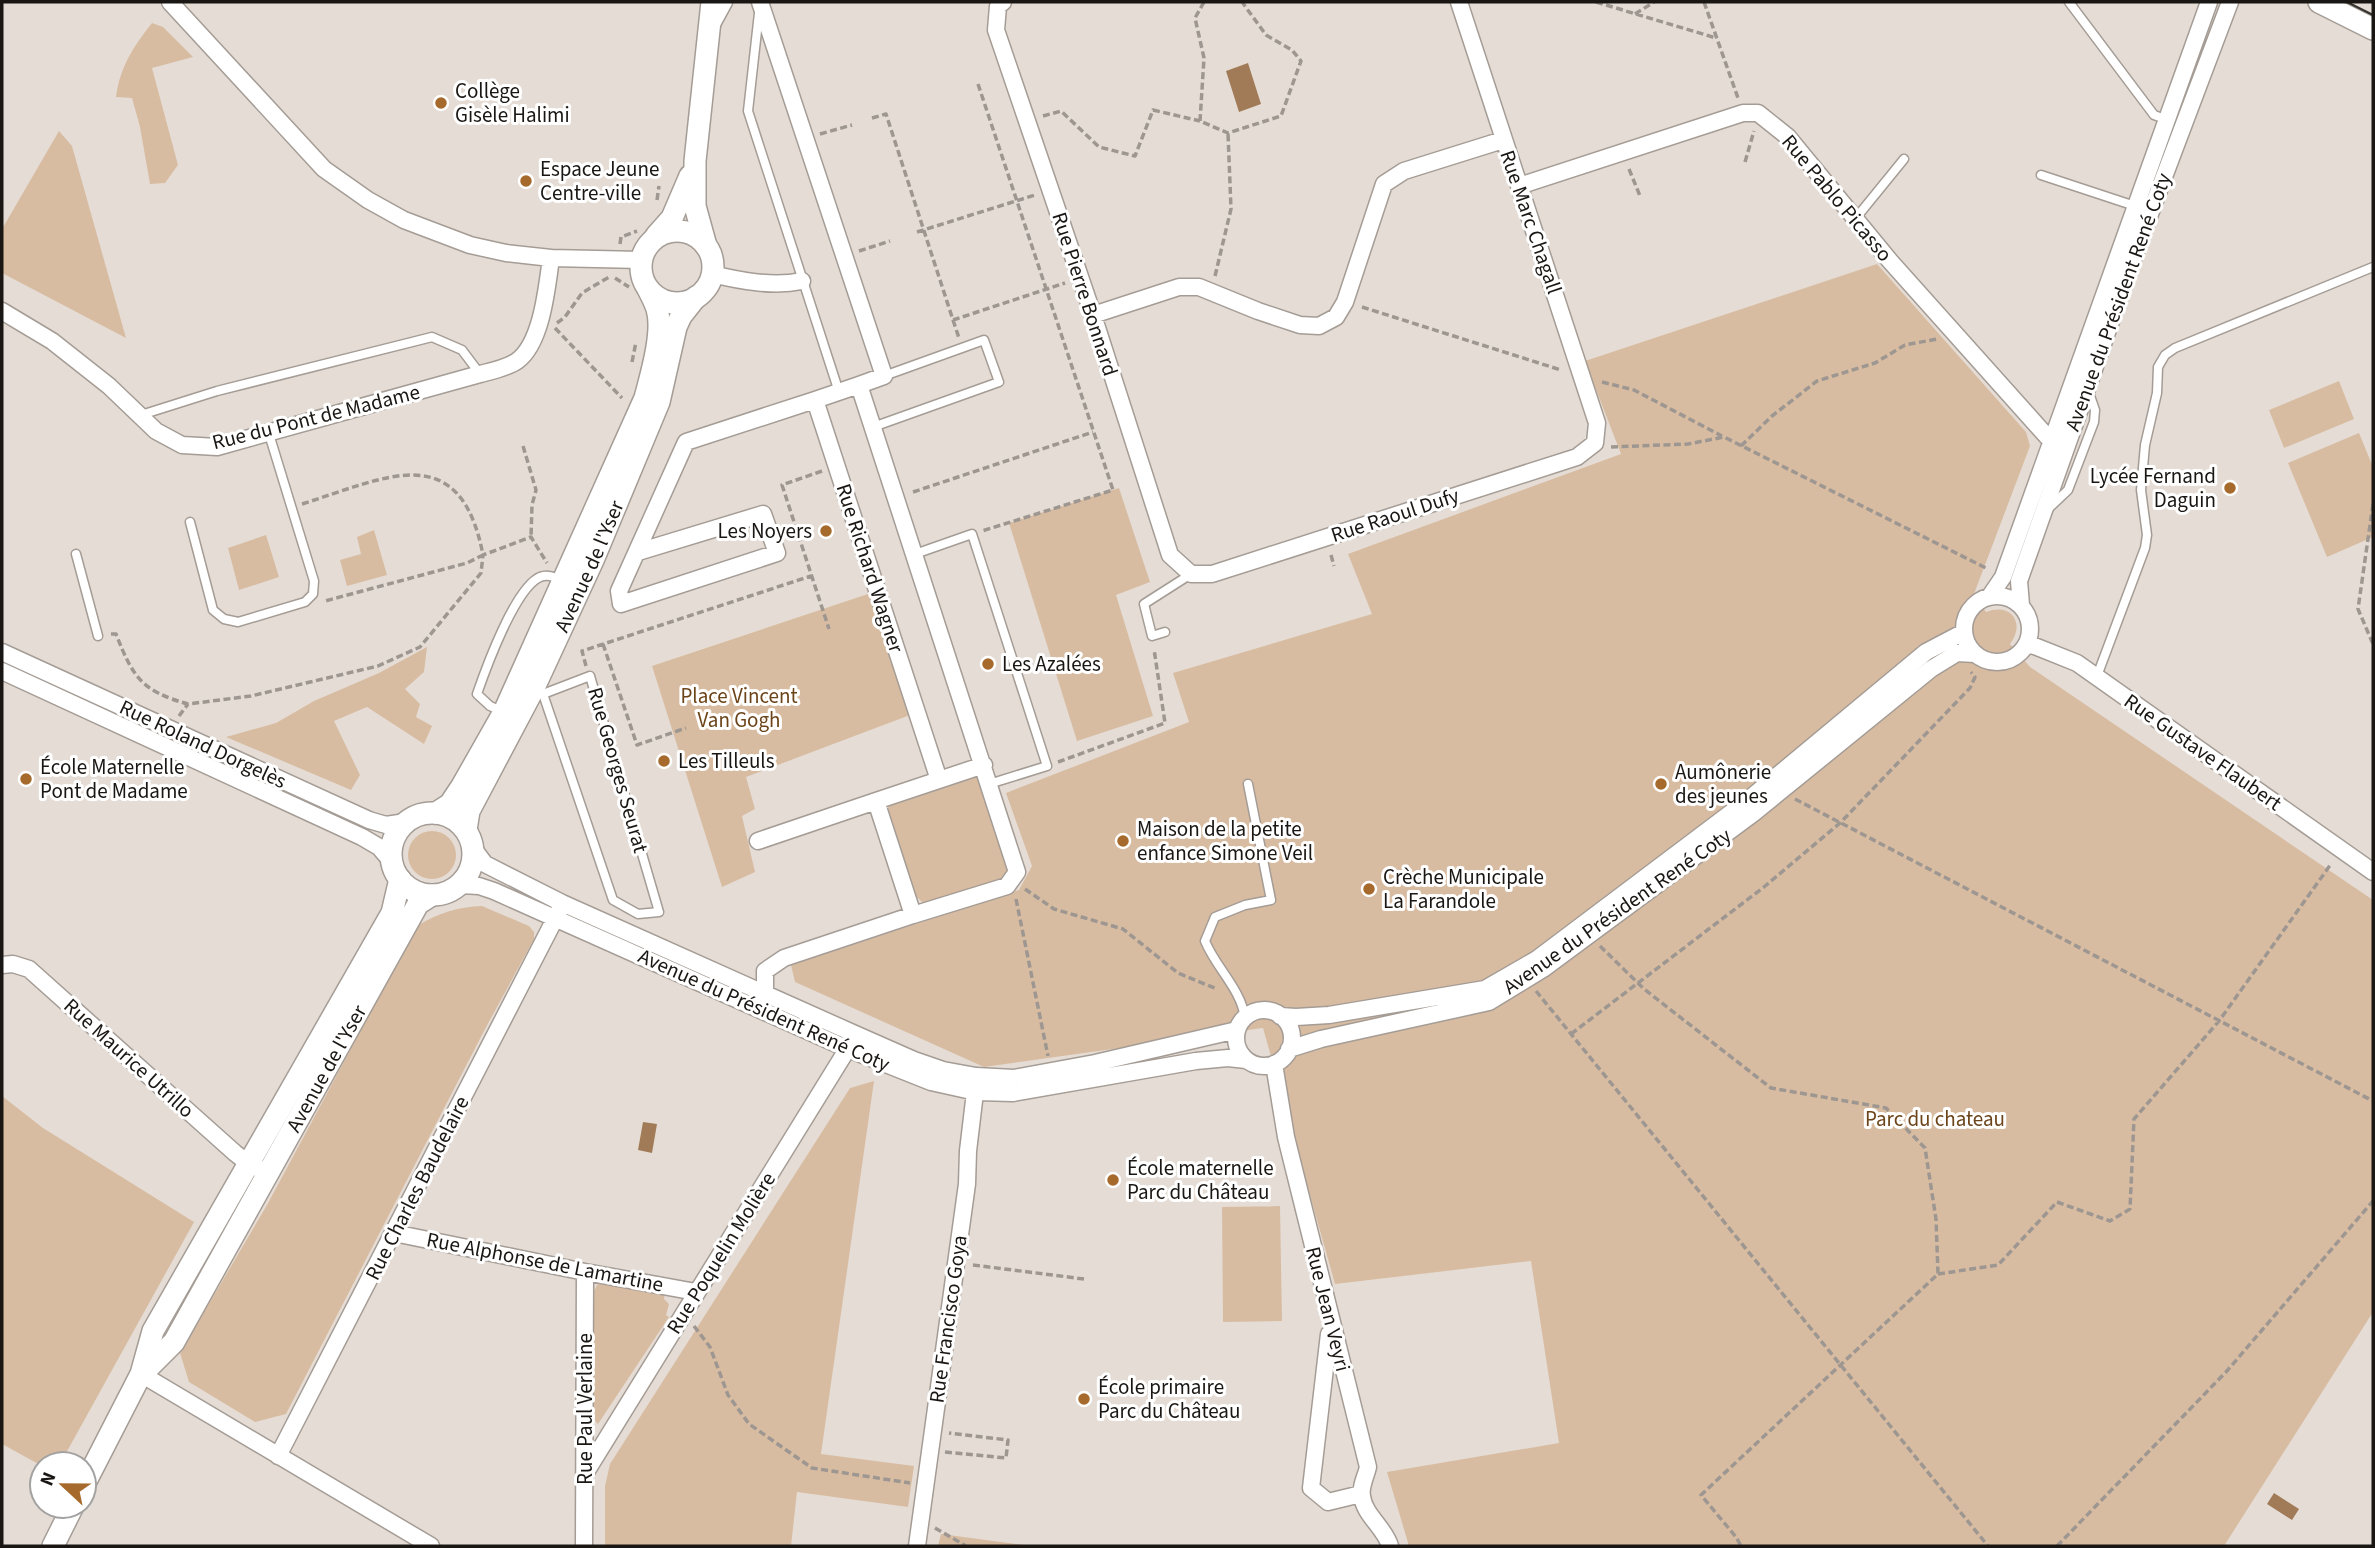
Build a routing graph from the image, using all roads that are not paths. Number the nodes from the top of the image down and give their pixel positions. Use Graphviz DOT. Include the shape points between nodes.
graph roads {
  1 [pos="170,2"];
  2 [pos="712,2"];
  3 [pos="724,2"];
  4 [pos="1459,2"];
  5 [pos="2069,2"];
  6 [pos="2209,2"];
  7 [pos="2230,2"];
  8 [pos="2319,2"];
  9 [pos="761,3"];
  10 [pos="1000,4"];
  11 [pos="709,29"];
  12 [pos="2373,29"];
  13 [pos="2168,120"];
  14 [pos="1503,140"];
  15 [pos="1904,159"];
  16 [pos="695,161"];
  17 [pos="2042,175"];
  18 [pos="1519,186"];
  19 [pos="2135,206"];
  20 [pos="1856,218"];
  21 [pos="656,236"];
  22 [pos="706,246"];
  23 [pos="551,258"];
  24 [pos="641,260"];
  25 [pos="2373,267"];
  26 [pos="712,274"];
  27 [pos="802,281"];
  28 [pos="642,293"];
  29 [pos="696,297"];
  30 [pos="2,311"];
  31 [pos="1093,315"];
  32 [pos="480,374"];
  33 [pos="884,376"];
  34 [pos="859,385"];
  35 [pos="839,392"];
  36 [pos="815,400"];
  37 [pos="140,416"];
  38 [pos="873,427"];
  39 [pos="269,433"];
  40 [pos="2051,441"];
  41 [pos="1595,443"];
  42 [pos="190,522"];
  43 [pos="638,552"];
  44 [pos="76,554"];
  45 [pos="915,554"];
  46 [pos="1191,574"];
  47 [pos="564,581"];
  48 [pos="1990,596"];
  49 [pos="2021,605"];
  50 [pos="1165,632"];
  51 [pos="1964,632"];
  52 [pos="98,636"];
  53 [pos="2027,643"];
  54 [pos="2,652"];
  55 [pos="1975,654"];
  56 [pos="2,671"];
  57 [pos="2097,676"];
  58 [pos="538,692"];
  59 [pos="504,712"];
  60 [pos="984,765"];
  61 [pos="939,780"];
  62 [pos="1248,784"];
  63 [pos="989,785"];
  64 [pos="876,801"];
  65 [pos="436,813"];
  66 [pos="406,822"];
  67 [pos="469,839"];
  68 [pos="758,841"];
  69 [pos="396,870"];
  70 [pos="2373,872"];
  71 [pos="460,885"];
  72 [pos="432,895"];
  73 [pos="562,903"];
  74 [pos="913,915"];
  75 [pos="556,919"];
  76 [pos="2,965"];
  77 [pos="762,1001"];
  78 [pos="1280,1016"];
  79 [pos="1241,1024"];
  80 [pos="852,1042"];
  81 [pos="1289,1049"];
  82 [pos="1246,1060"];
  83 [pos="1274,1064"];
  84 [pos="976,1084"];
  85 [pos="259,1168"];
  86 [pos="394,1233"];
  87 [pos="585,1272"];
  88 [pos="696,1292"];
  89 [pos="1330,1322"];
  90 [pos="141,1374"];
  91 [pos="278,1456"];
  92 [pos="98,1458"];
  93 [pos="586,1472"];
  94 [pos="1361,1494"];
  95 [pos="66,1520"];
  96 [pos="53,1546"];
  97 [pos="431,1546"];
  98 [pos="584,1546"];
  99 [pos="917,1546"];
  100 [pos="1390,1546"];
  1 -- 23 [label="street" via="324,169 368,200 404,220 470,245"];
  2 -- 11 [label="main road"];
  3 -- 11 [label="street"];
  4 -- 14 [label="street, Rue Marc Chagall"];
  5 -- 13 [label="lane" via="2154,115"];
  6 -- 13 [label="street, Avenue du Président René Coty"];
  7 -- 49 [label="street, Avenue du Président René Coty" via="2019,581"];
  8 -- 12 [label="main road"];
  9 -- 27 [label="lane" via="748,111"];
  9 -- 33 [label="street"];
  10 -- 31 [label="street, Rue Pierre Bonnard" via="996,30"];
  11 -- 16 [label="main road"];
  13 -- 19 [label="street, Avenue du Président René Coty"];
  14 -- 18 [label="street, Rue Marc Chagall"];
  14 -- 31 [label="street" via="1404,171 1384,184 1345,302 1336,317 1319,326 1300,325 1199,287 1179,287"];
  15 -- 20 [label="lane"];
  16 -- 21 [label="main road" via="681,202"];
  16 -- 22 [label="main road" via="695,206"];
  17 -- 19 [label="lane"];
  18 -- 20 [label="street, Rue Pablo Picasso" via="1751,113 1788,138"];
  18 -- 41 [label="street, Rue Marc Chagall" via="1597,422"];
  19 -- 40 [label="street, Avenue du Président René Coty"];
  20 -- 40 [label="street, Rue Pablo Picasso"];
  21 -- 22 [label="main road" via="689,232"];
  21 -- 24 [label="main road"];
  22 -- 26 [label="main road"];
  23 -- 24 [label="street"];
  23 -- 32 [label="street, Rue du Pont de Madame" via="546,325 516,362"];
  24 -- 28 [label="main road"];
  25 -- 57 [label="lane" via="2165,355 2158,367 2145,445 2141,491 2145,548"];
  26 -- 27 [label="street" via="787,284"];
  26 -- 29 [label="main road"];
  27 -- 35 [label="lane"];
  28 -- 29 [label="main road" via="665,301 686,302"];
  28 -- 47 [label="main road, Avenue de l'Yser" via="658,311 652,373"];
  29 -- 58 [label="main road, Avenue de l'Yser" via="676,327 659,402"];
  30 -- 37 [label="street, Rue du Pont de Madame" via="52,341"];
  31 -- 46 [label="street, Rue Pierre Bonnard" via="1170,555"];
  32 -- 37 [label="lane" via="462,350 432,337 217,391"];
  32 -- 39 [label="street, Rue du Pont de Madame"];
  33 -- 34 [label="street"];
  33 -- 38 [label="lane" via="984,340 999,382"];
  34 -- 35 [label="street"];
  34 -- 38 [label="street"];
  35 -- 36 [label="street"];
  36 -- 43 [label="street" via="686,442"];
  36 -- 61 [label="street, Rue Richard Wagner"];
  37 -- 39 [label="street, Rue du Pont de Madame" via="156,431 182,444 217,447"];
  38 -- 45 [label="street"];
  39 -- 42 [label="lane" via="314,581 313,594 305,602 238,622 224,619 213,610"];
  40 -- 48 [label="street, Avenue du Président René Coty" via="2003,577"];
  41 -- 46 [label="street, Rue Raoul Dufy" via="1577,457 1519,477 1212,573"];
  43 -- 43 [label="street" via="619,590 621,604 777,553 763,514"];
  44 -- 52 [label="lane"];
  45 -- 60 [label="street"];
  45 -- 63 [label="lane" via="972,534 1047,766"];
  46 -- 50 [label="lane" via="1144,604 1152,636"];
  47 -- 59 [label="main road, Avenue de l'Yser"];
  47 -- 59 [label="lane" via="539,578 526,590 491,655 477,694"];
  48 -- 49 [label="street" via="2007,596"];
  48 -- 51 [label="street" via="1967,613"];
  49 -- 53 [label="street" via="2031,627"];
  51 -- 55 [label="street"];
  51 -- 78 [label="street, Avenue du Président René Coty" via="1926,652 1748,800 1548,951 1485,989 1329,1015"];
  53 -- 55 [label="street" via="2016,656 2000,662"];
  53 -- 57 [label="street, Rue Gustave Flaubert"];
  54 -- 66 [label="street, Rue Roland Dorgelès" via="369,820 386,825"];
  55 -- 81 [label="street, Avenue du Président René Coty" via="1957,653 1931,669 1781,792 1589,935 1489,1002"];
  56 -- 69 [label="street, Rue Roland Dorgelès" via="351,832 379,847"];
  57 -- 70 [label="street, Rue Gustave Flaubert"];
  58 -- 58 [label="lane, Rue Georges Seurat" via="613,900 638,914 659,912 590,676"];
  58 -- 67 [label="main road, Avenue de l'Yser" via="469,811"];
  59 -- 65 [label="main road, Avenue de l'Yser" via="450,804"];
  60 -- 61 [label="street"];
  60 -- 63 [label="street"];
  61 -- 64 [label="street"];
  62 -- 79 [label="lane" via="1271,900 1215,917 1205,941 1243,1002"];
  63 -- 74 [label="street" via="1017,872 1007,886"];
  64 -- 68 [label="street"];
  64 -- 74 [label="street"];
  65 -- 66 [label="main road"];
  65 -- 67 [label="main road" via="447,816"];
  66 -- 69 [label="main road" via="392,846"];
  67 -- 71 [label="main road" via="473,862"];
  67 -- 73 [label="street, Avenue du Président René Coty" via="485,864"];
  69 -- 72 [label="main road" via="419,893"];
  69 -- 85 [label="main road, Avenue de l'Yser" via="392,913"];
  71 -- 72 [label="main road"];
  71 -- 75 [label="street, Avenue du Président René Coty" via="494,891"];
  72 -- 85 [label="main road, Avenue de l'Yser" via="418,904"];
  73 -- 75 [label="street"];
  73 -- 77 [label="street, Avenue du Président René Coty"];
  74 -- 77 [label="street" via="784,958 765,971"];
  75 -- 77 [label="street, Avenue du Président René Coty"];
  75 -- 86 [label="street, Rue Charles Baudelaire"];
  76 -- 85 [label="street, Rue Maurice Utrillo" via="29,970"];
  77 -- 80 [label="street, Avenue du Président René Coty"];
  78 -- 79 [label="street" via="1258,1011"];
  78 -- 81 [label="street" via="1291,1034"];
  79 -- 82 [label="street" via="1238,1049"];
  79 -- 84 [label="street, Avenue du Président René Coty" via="1095,1063"];
  80 -- 84 [label="street, Avenue du Président René Coty" via="932,1082"];
  80 -- 88 [label="street, Rue Poquelin Molière"];
  81 -- 83 [label="street"];
  82 -- 83 [label="street" via="1259,1066"];
  82 -- 84 [label="street, Avenue du Président René Coty" via="1196,1061 1013,1093"];
  83 -- 89 [label="street, Rue Jean Veyri" via="1286,1137"];
  84 -- 99 [label="street, Rue Francisco Goya" via="957,1263"];
  85 -- 90 [label="main road, Avenue de l'Yser" via="153,1331"];
  86 -- 87 [label="street, Rue Alphonse de Lamartine"];
  86 -- 91 [label="street, Rue Charles Baudelaire"];
  87 -- 88 [label="street, Rue Alphonse de Lamartine"];
  87 -- 93 [label="street, Rue Paul Verlaine"];
  88 -- 93 [label="street, Rue Poquelin Molière"];
  89 -- 94 [label="street, Rue Jean Veyri" via="1368,1467"];
  89 -- 94 [label="street" via="1311,1488 1328,1502"];
  90 -- 91 [label="street"];
  90 -- 92 [label="main road, Avenue de l'Yser"];
  91 -- 97 [label="street"];
  93 -- 98 [label="street, Rue Paul Verlaine"];
  94 -- 100 [label="street"];
  95 -- 96 [label="main road"];
}
